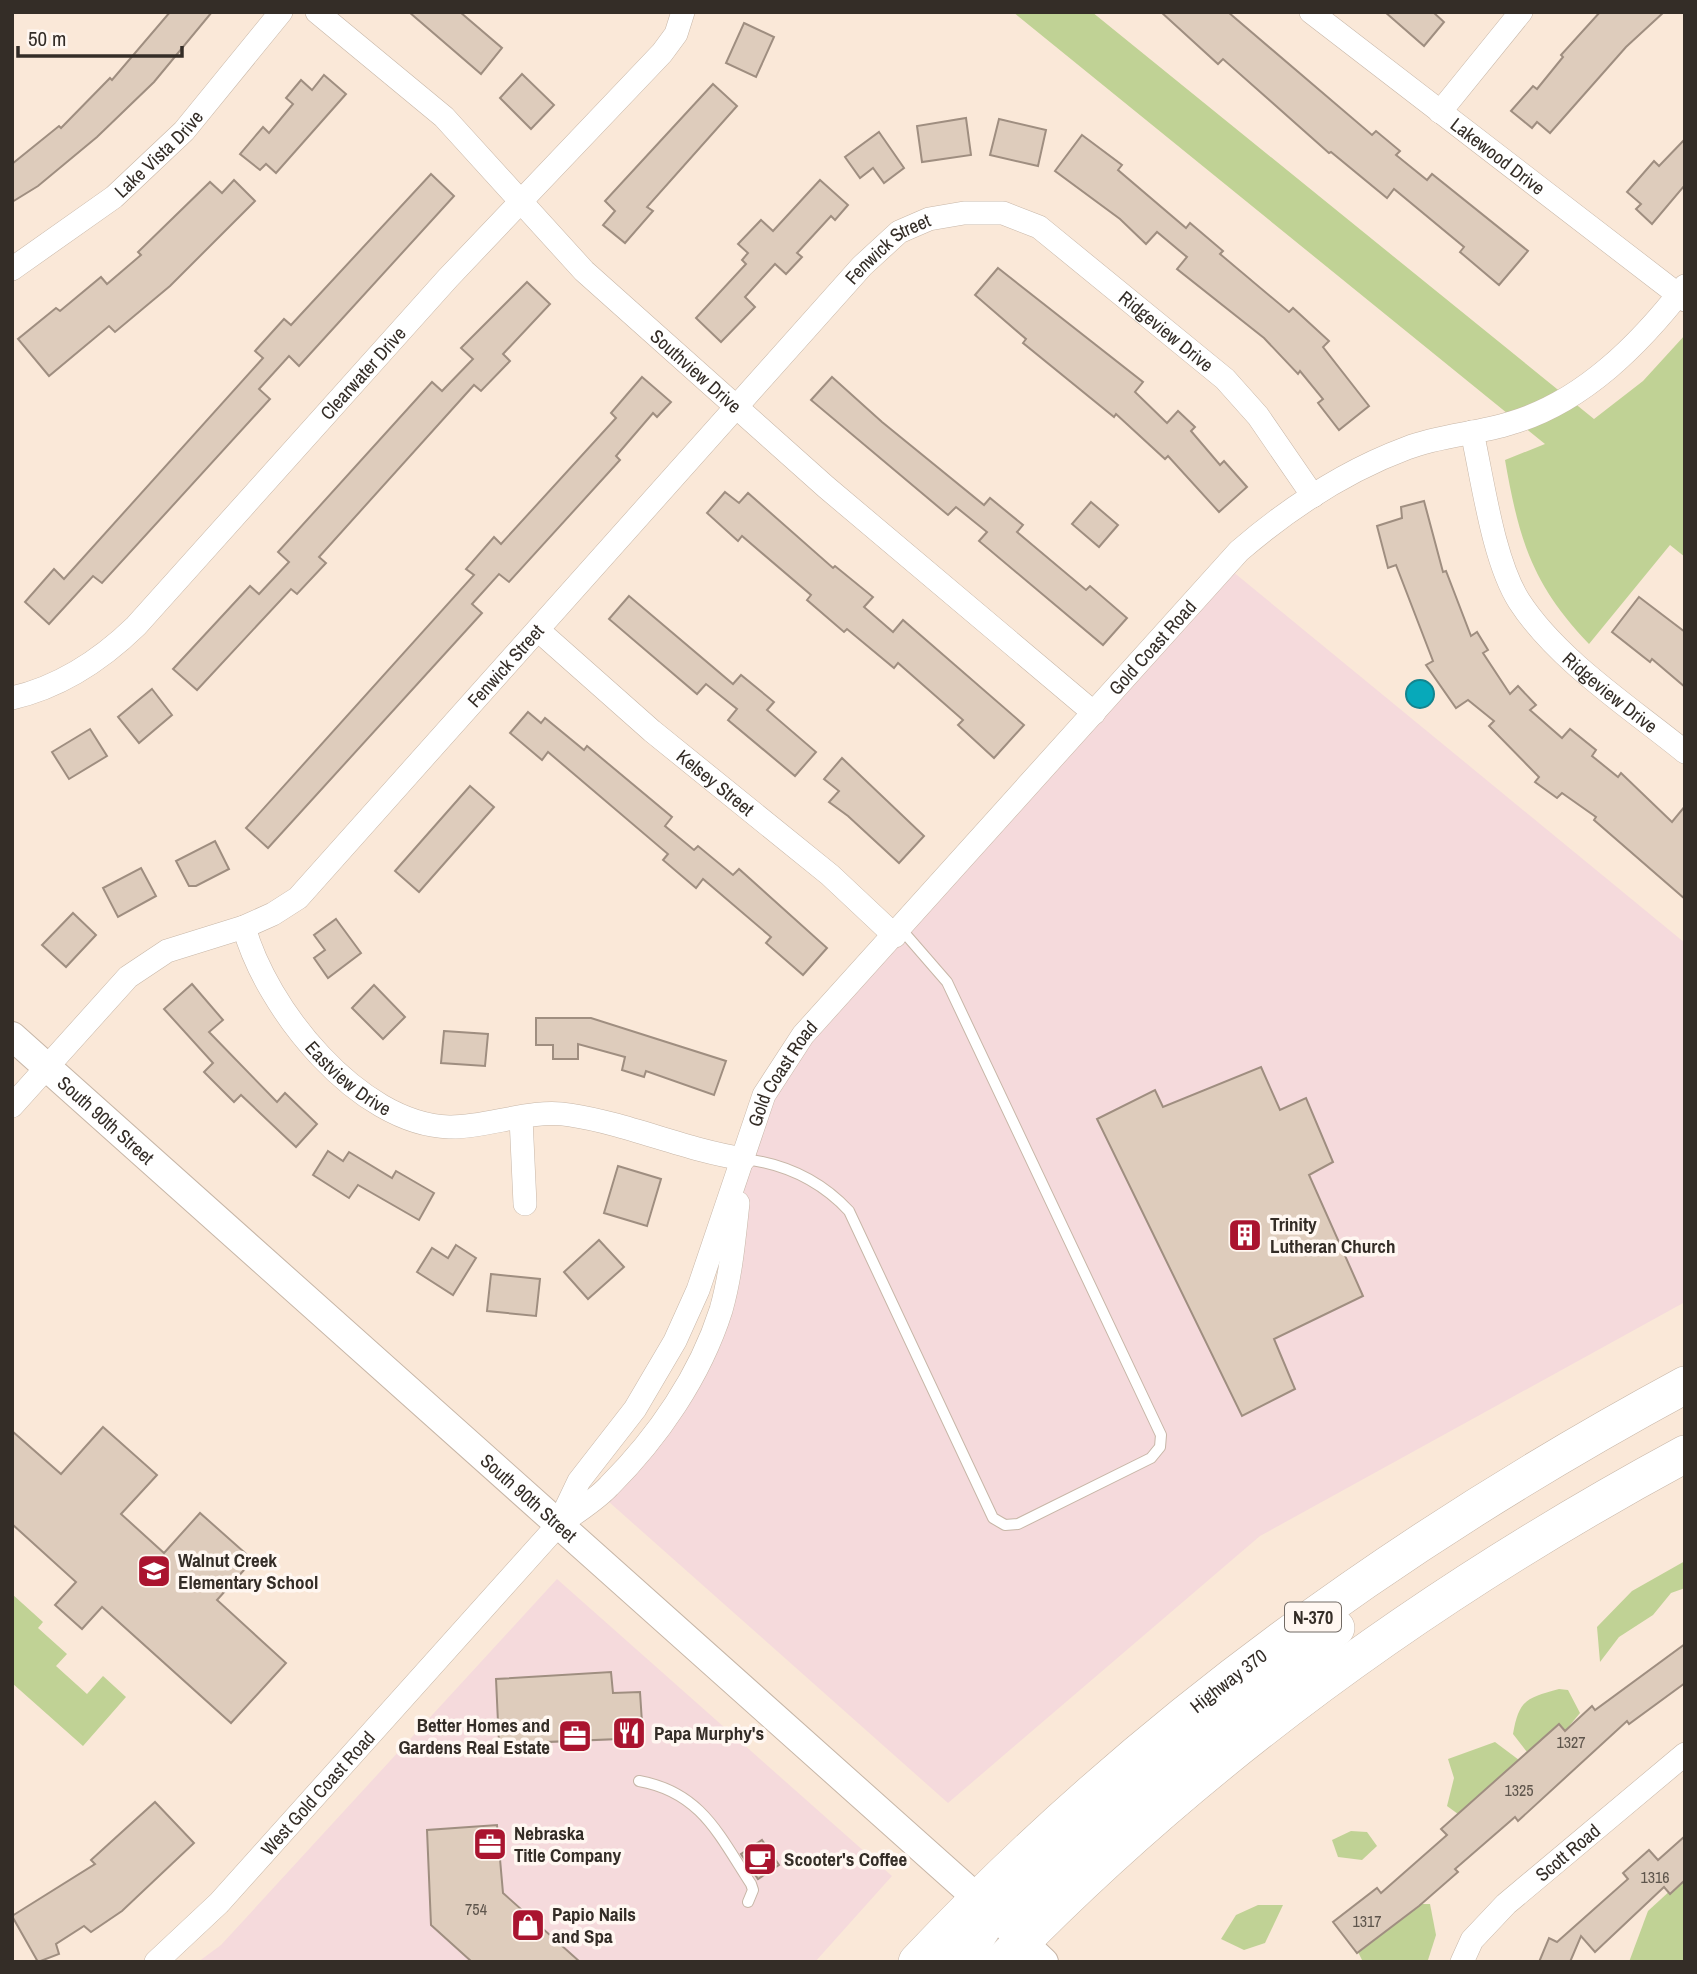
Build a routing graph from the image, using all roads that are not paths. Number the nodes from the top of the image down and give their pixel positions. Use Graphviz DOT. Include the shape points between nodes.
graph roads {
  1 [pos="281,12"];
  2 [pos="317,12"];
  3 [pos="683,12"];
  4 [pos="1311,12"];
  5 [pos="1521,12"];
  6 [pos="1440,112"];
  7 [pos="521,204"];
  8 [pos="982,212"];
  9 [pos="12,269"];
  10 [pos="1683,294"];
  11 [pos="737,407"];
  12 [pos="1472,432"];
  13 [pos="1313,496"];
  14 [pos="538,630"];
  15 [pos="12,698"];
  16 [pos="1094,713"];
  17 [pos="1685,752"];
  18 [pos="244,926"];
  19 [pos="898,932"];
  20 [pos="12,1036"];
  21 [pos="47,1068"];
  22 [pos="12,1106"];
  23 [pos="521,1118"];
  24 [pos="744,1159"];
  25 [pos="525,1203"];
  26 [pos="1685,1385"];
  27 [pos="1685,1454"];
  28 [pos="1489,1498"];
  29 [pos="558,1525"];
  30 [pos="1685,1754"];
  31 [pos="639,1782"];
  32 [pos="748,1902"];
  33 [pos="984,1905"];
  34 [pos="1023,1955"];
  35 [pos="156,1962"];
  36 [pos="917,1962"];
  37 [pos="961,1962"];
  38 [pos="1462,1962"];
  1 -- 9 [label="street, Lake Vista Drive" via="184,131 114,197"];
  2 -- 7 [label="street, Southview Drive" via="444,117"];
  3 -- 7 [label="street, Clearwater Drive" via="676,34 662,53"];
  4 -- 6 [label="street, Lakewood Drive"];
  5 -- 6 [label="street"];
  6 -- 10 [label="street, Lakewood Drive"];
  7 -- 11 [label="street, Southview Drive" via="576,264"];
  7 -- 15 [label="street, Clearwater Drive" via="448,278 136,626 61,681"];
  8 -- 11 [label="street, Fenwick Street" via="929,219 899,232"];
  8 -- 13 [label="street, Ridgeview Drive" via="1003,213 1039,227 1225,379 1286,453"];
  10 -- 12 [label="street, Gold Coast Road" via="1600,377 1512,423"];
  11 -- 14 [label="street, Fenwick Street"];
  11 -- 16 [label="street, Southview Drive"];
  12 -- 13 [label="street, Gold Coast Road" via="1410,447 1363,466"];
  12 -- 17 [label="street, Ridgeview Drive" via="1499,550 1518,600 1546,635 1580,666"];
  13 -- 16 [label="street, Gold Coast Road" via="1239,551"];
  14 -- 18 [label="street, Fenwick Street" via="298,898"];
  14 -- 19 [label="street, Kelsey Street" via="652,731"];
  16 -- 19 [label="street, Gold Coast Road"];
  18 -- 21 [label="street, Fenwick Street" via="167,951 128,977"];
  18 -- 23 [label="street, Eastview Drive" via="257,966 296,1027 331,1066 373,1100 409,1121 449,1127"];
  19 -- 24 [label="street, Gold Coast Road" via="782,1064 764,1095"];
  19 -- 24 [label="lane" via="947,982 1161,1435 1160,1447 1151,1458 1018,1524 1005,1525 993,1518 849,1211 816,1181 765,1161"];
  20 -- 21 [label="street, South 90th Street"];
  21 -- 22 [label="street, Fenwick Street"];
  21 -- 29 [label="street, South 90th Street"];
  23 -- 24 [label="street, Eastview Drive" via="567,1114"];
  23 -- 25 [label="street"];
  24 -- 29 [label="street, Gold Coast Road" via="675,1341 635,1409 579,1481"];
  24 -- 29 [label="street, Gold Coast Road" via="729,1278 721,1310 692,1377 651,1440 617,1478"];
  26 -- 28 [label="highway, Highway 370 / N-370"];
  27 -- 34 [label="highway" via="1550,1531 1289,1707 1110,1856"];
  28 -- 33 [label="highway, Highway 370 / N-370" via="1362,1580 1248,1665 1079,1804"];
  28 -- 34 [label="highway" via="1042,1876 1020,1907"];
  29 -- 33 [label="street, South 90th Street"];
  29 -- 35 [label="street, West Gold Coast Road" via="219,1903"];
  30 -- 38 [label="street, Scott Road" via="1506,1904 1472,1940"];
  31 -- 32 [label="lane" via="672,1790 707,1817 751,1884"];
  33 -- 34 [label="street, South 90th Street"];
  33 -- 36 [label="highway, Highway 370 / N-370"];
  33 -- 37 [label="highway"];
}
